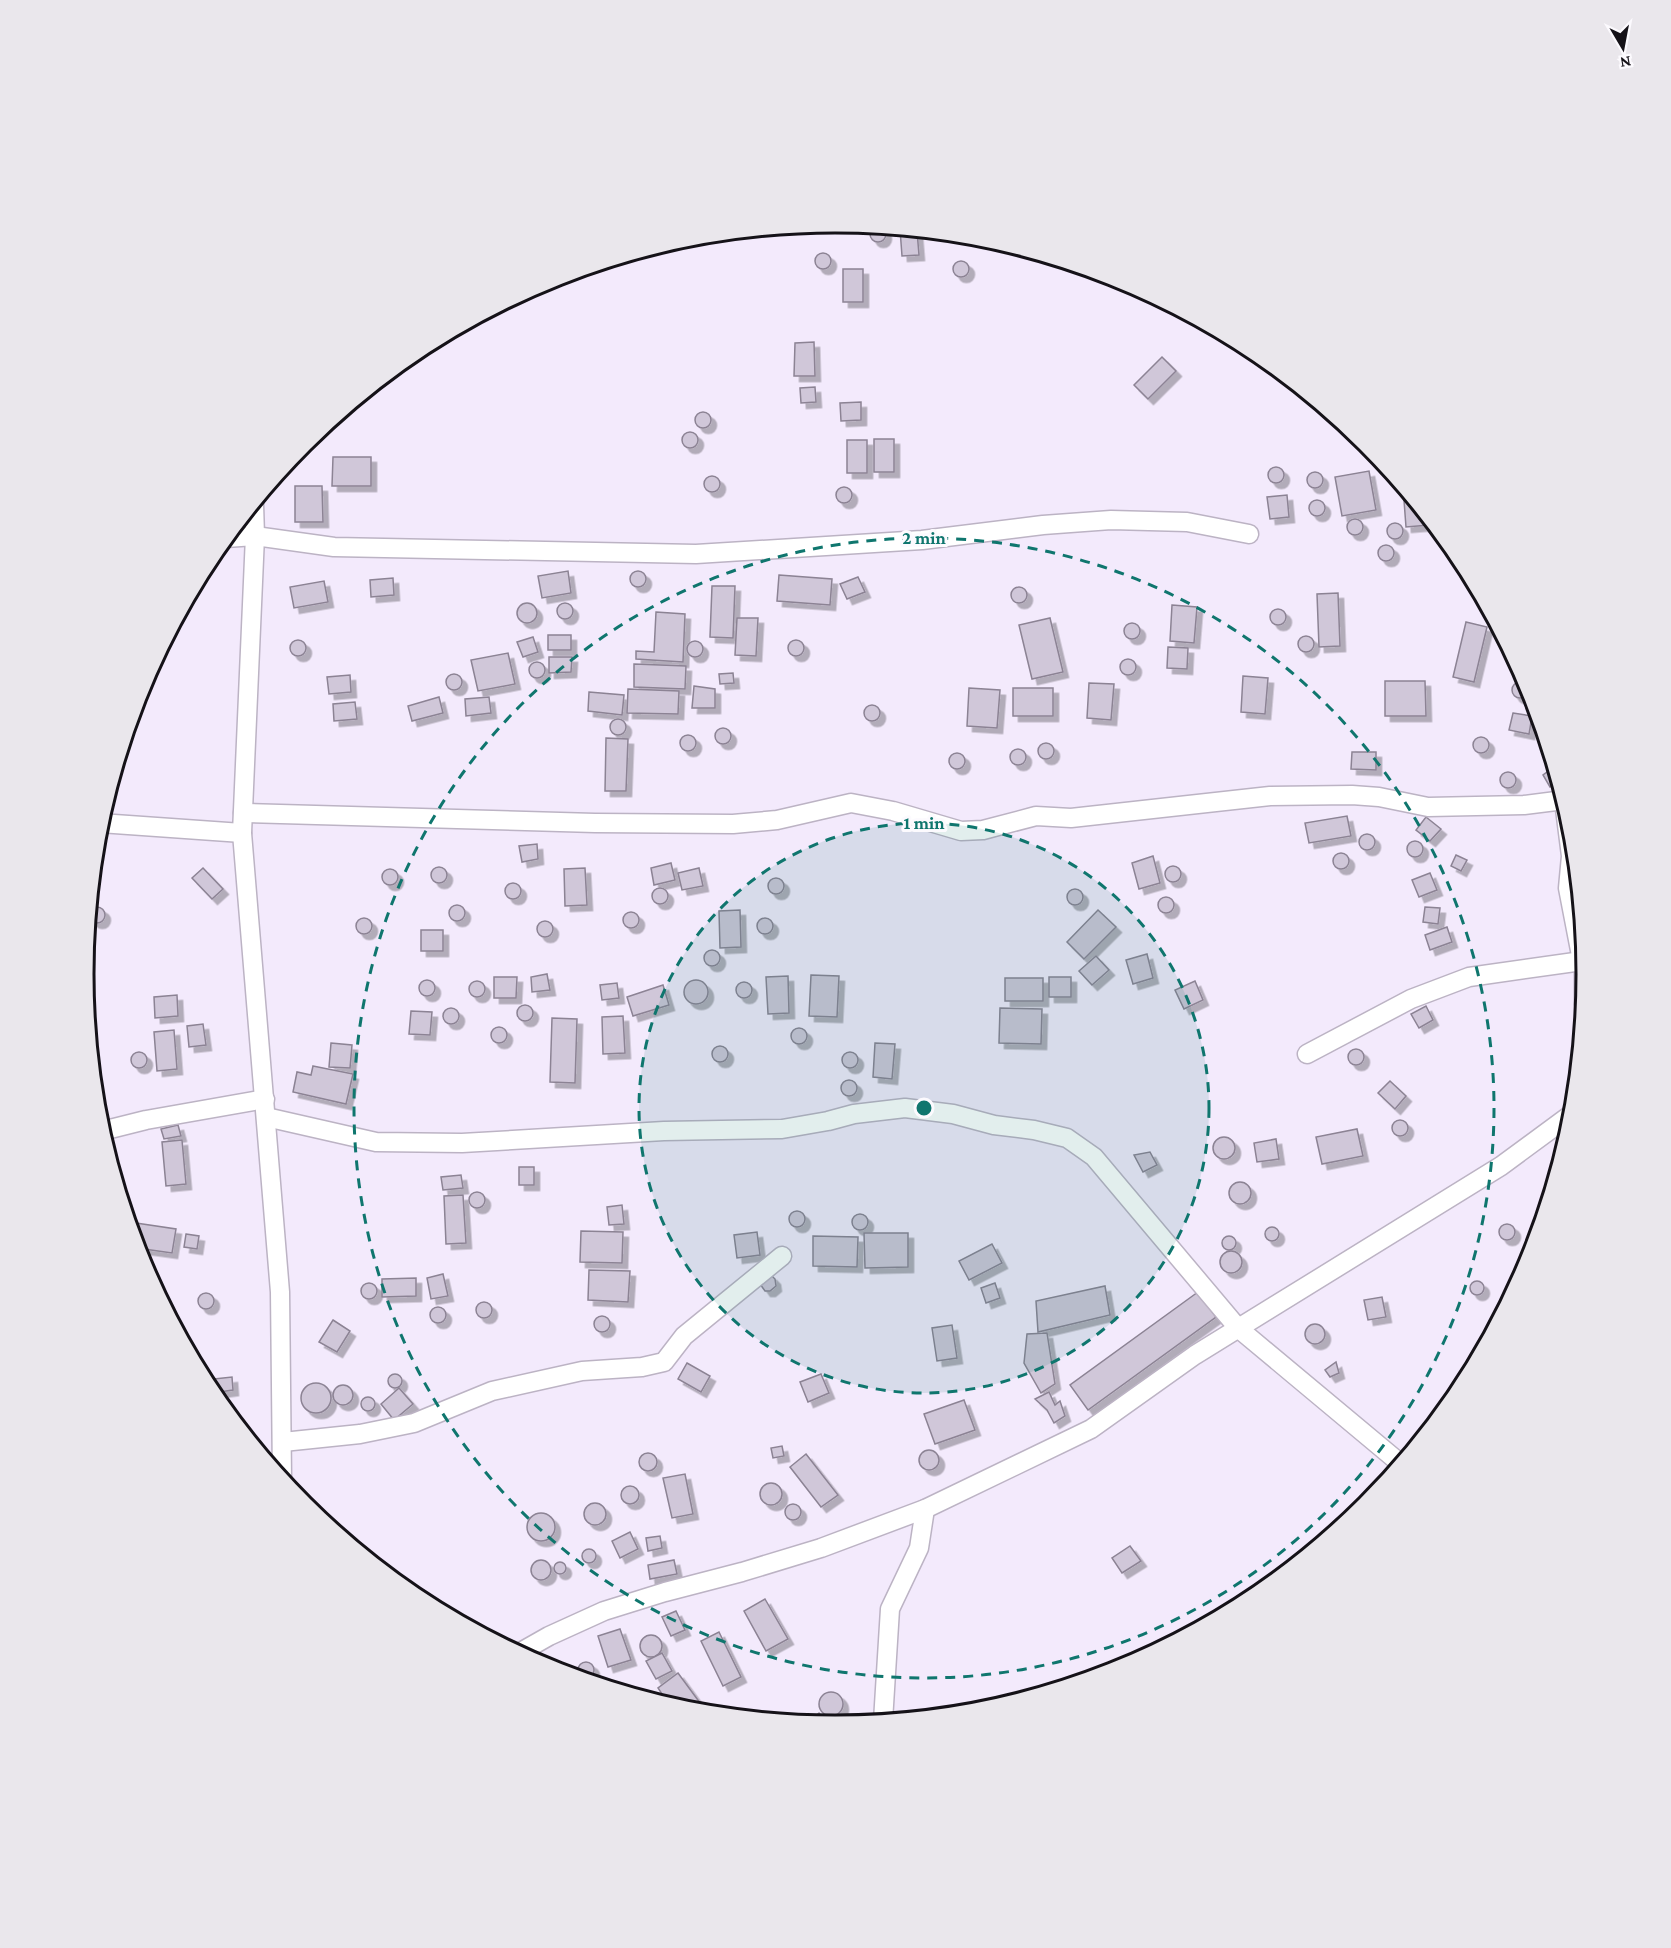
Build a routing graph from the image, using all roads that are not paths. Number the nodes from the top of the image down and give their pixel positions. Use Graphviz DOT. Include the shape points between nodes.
graph roads {
  1 [pos="254,515"];
  2 [pos="1249,534"];
  3 [pos="255,536"];
  4 [pos="237,537"];
  5 [pos="1555,801"];
  6 [pos="243,813"];
  7 [pos="110,824"];
  8 [pos="242,833"];
  9 [pos="1569,873"];
  10 [pos="1575,923"];
  11 [pos="1576,962"];
  12 [pos="1307,1054"];
  13 [pos="266,1108"];
  14 [pos="1561,1122"];
  15 [pos="111,1129"];
  16 [pos="782,1256"];
  17 [pos="1238,1328"];
  18 [pos="283,1442"];
  19 [pos="1396,1460"];
  20 [pos="282,1467"];
  21 [pos="925,1509"];
  22 [pos="528,1648"];
  23 [pos="883,1713"];
  1 -- 3 [label="street"];
  2 -- 3 [label="street" via="1187,522 1111,520 922,540 696,554 334,547"];
  3 -- 4 [label="street"];
  3 -- 6 [label="street"];
  5 -- 6 [label="street" via="1428,807 1379,796 1270,796 1071,818 1036,816 983,830 961,831 850,803 777,820 733,824"];
  6 -- 8 [label="street"];
  7 -- 8 [label="street"];
  8 -- 13 [label="street"];
  9 -- 10 [label="street"];
  11 -- 12 [label="street" via="1469,977 1411,999"];
  13 -- 15 [label="street" via="146,1120"];
  13 -- 17 [label="street" via="376,1142 451,1143 782,1129 905,1108 1034,1130 1066,1138 1094,1157"];
  13 -- 18 [label="street" via="280,1292"];
  14 -- 17 [label="street" via="1501,1166"];
  16 -- 18 [label="street" via="684,1336 664,1362 642,1368 582,1371 492,1391 414,1423 360,1434"];
  17 -- 19 [label="street"];
  17 -- 21 [label="street" via="1091,1429"];
  18 -- 20 [label="street"];
  21 -- 22 [label="street" via="821,1548 604,1611"];
  21 -- 23 [label="street" via="919,1548 890,1609"];
}
